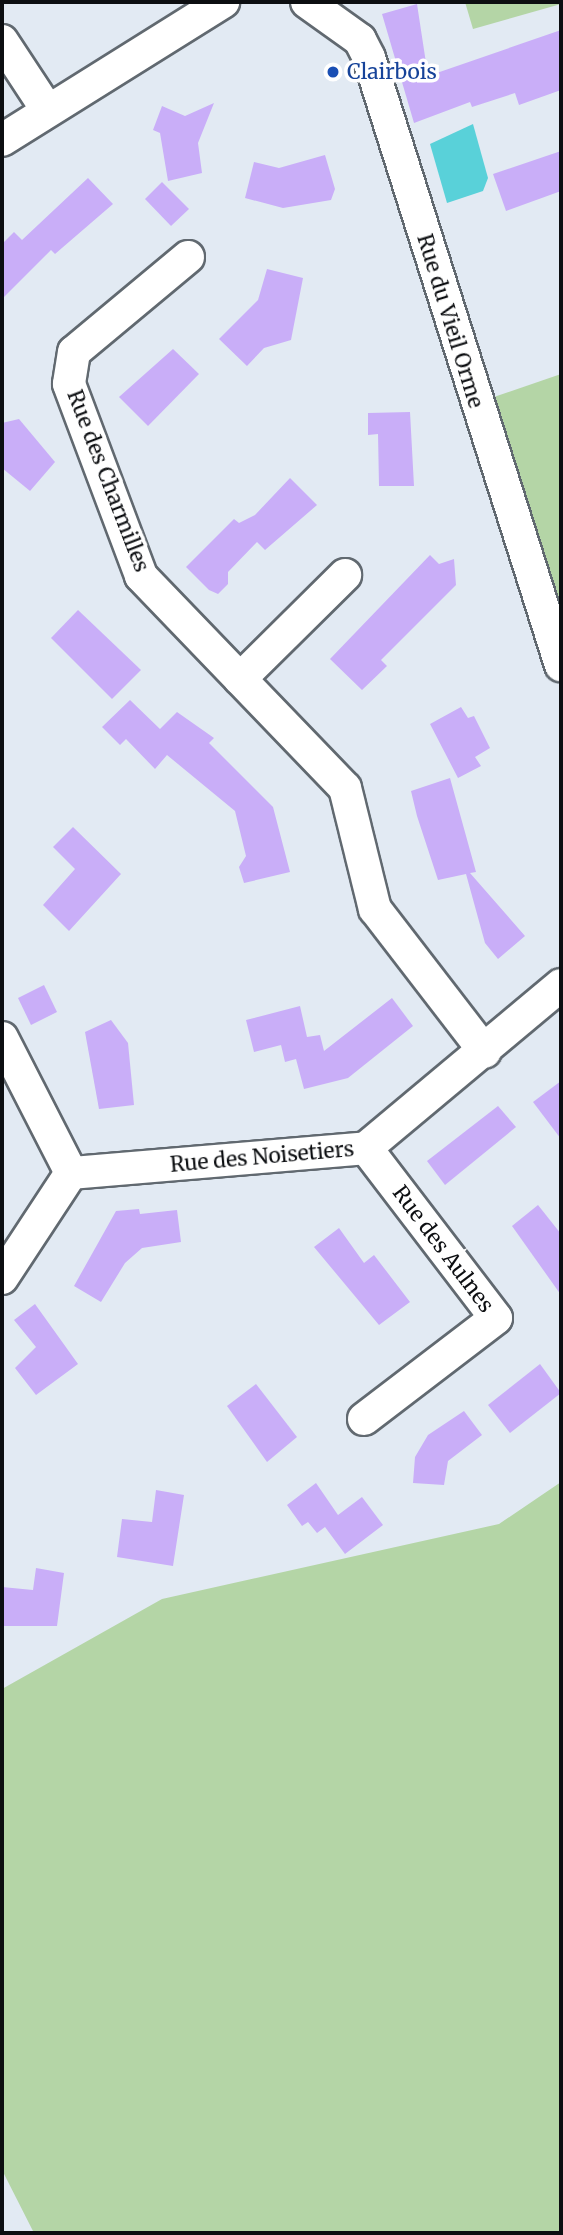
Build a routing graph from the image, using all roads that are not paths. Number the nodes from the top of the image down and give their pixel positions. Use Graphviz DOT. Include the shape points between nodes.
graph roads {
  1 [pos="223,2"];
  2 [pos="307,2"];
  3 [pos="2,41"];
  4 [pos="46,108"];
  5 [pos="2,140"];
  6 [pos="188,257"];
  7 [pos="345,575"];
  8 [pos="561,665"];
  9 [pos="240,679"];
  10 [pos="561,985"];
  11 [pos="2,1038"];
  12 [pos="485,1052"];
  13 [pos="366,1148"];
  14 [pos="71,1173"];
  15 [pos="2,1278"];
  16 [pos="364,1419"];
  1 -- 4 [label="street"];
  2 -- 8 [label="street, Rue du Vieil Orme" via="360,40 369,58"];
  3 -- 4 [label="street"];
  4 -- 5 [label="street"];
  6 -- 9 [label="street, Rue des Charmilles" via="74,352 69,384 141,576"];
  7 -- 9 [label="street"];
  9 -- 12 [label="street, Rue des Charmilles" via="345,788 375,909"];
  10 -- 12 [label="street, Rue des Noisetiers"];
  11 -- 14 [label="street"];
  12 -- 13 [label="street, Rue des Noisetiers"];
  13 -- 14 [label="street, Rue des Noisetiers"];
  13 -- 16 [label="street, Rue des Aulnes" via="496,1318"];
  14 -- 15 [label="street"];
}
